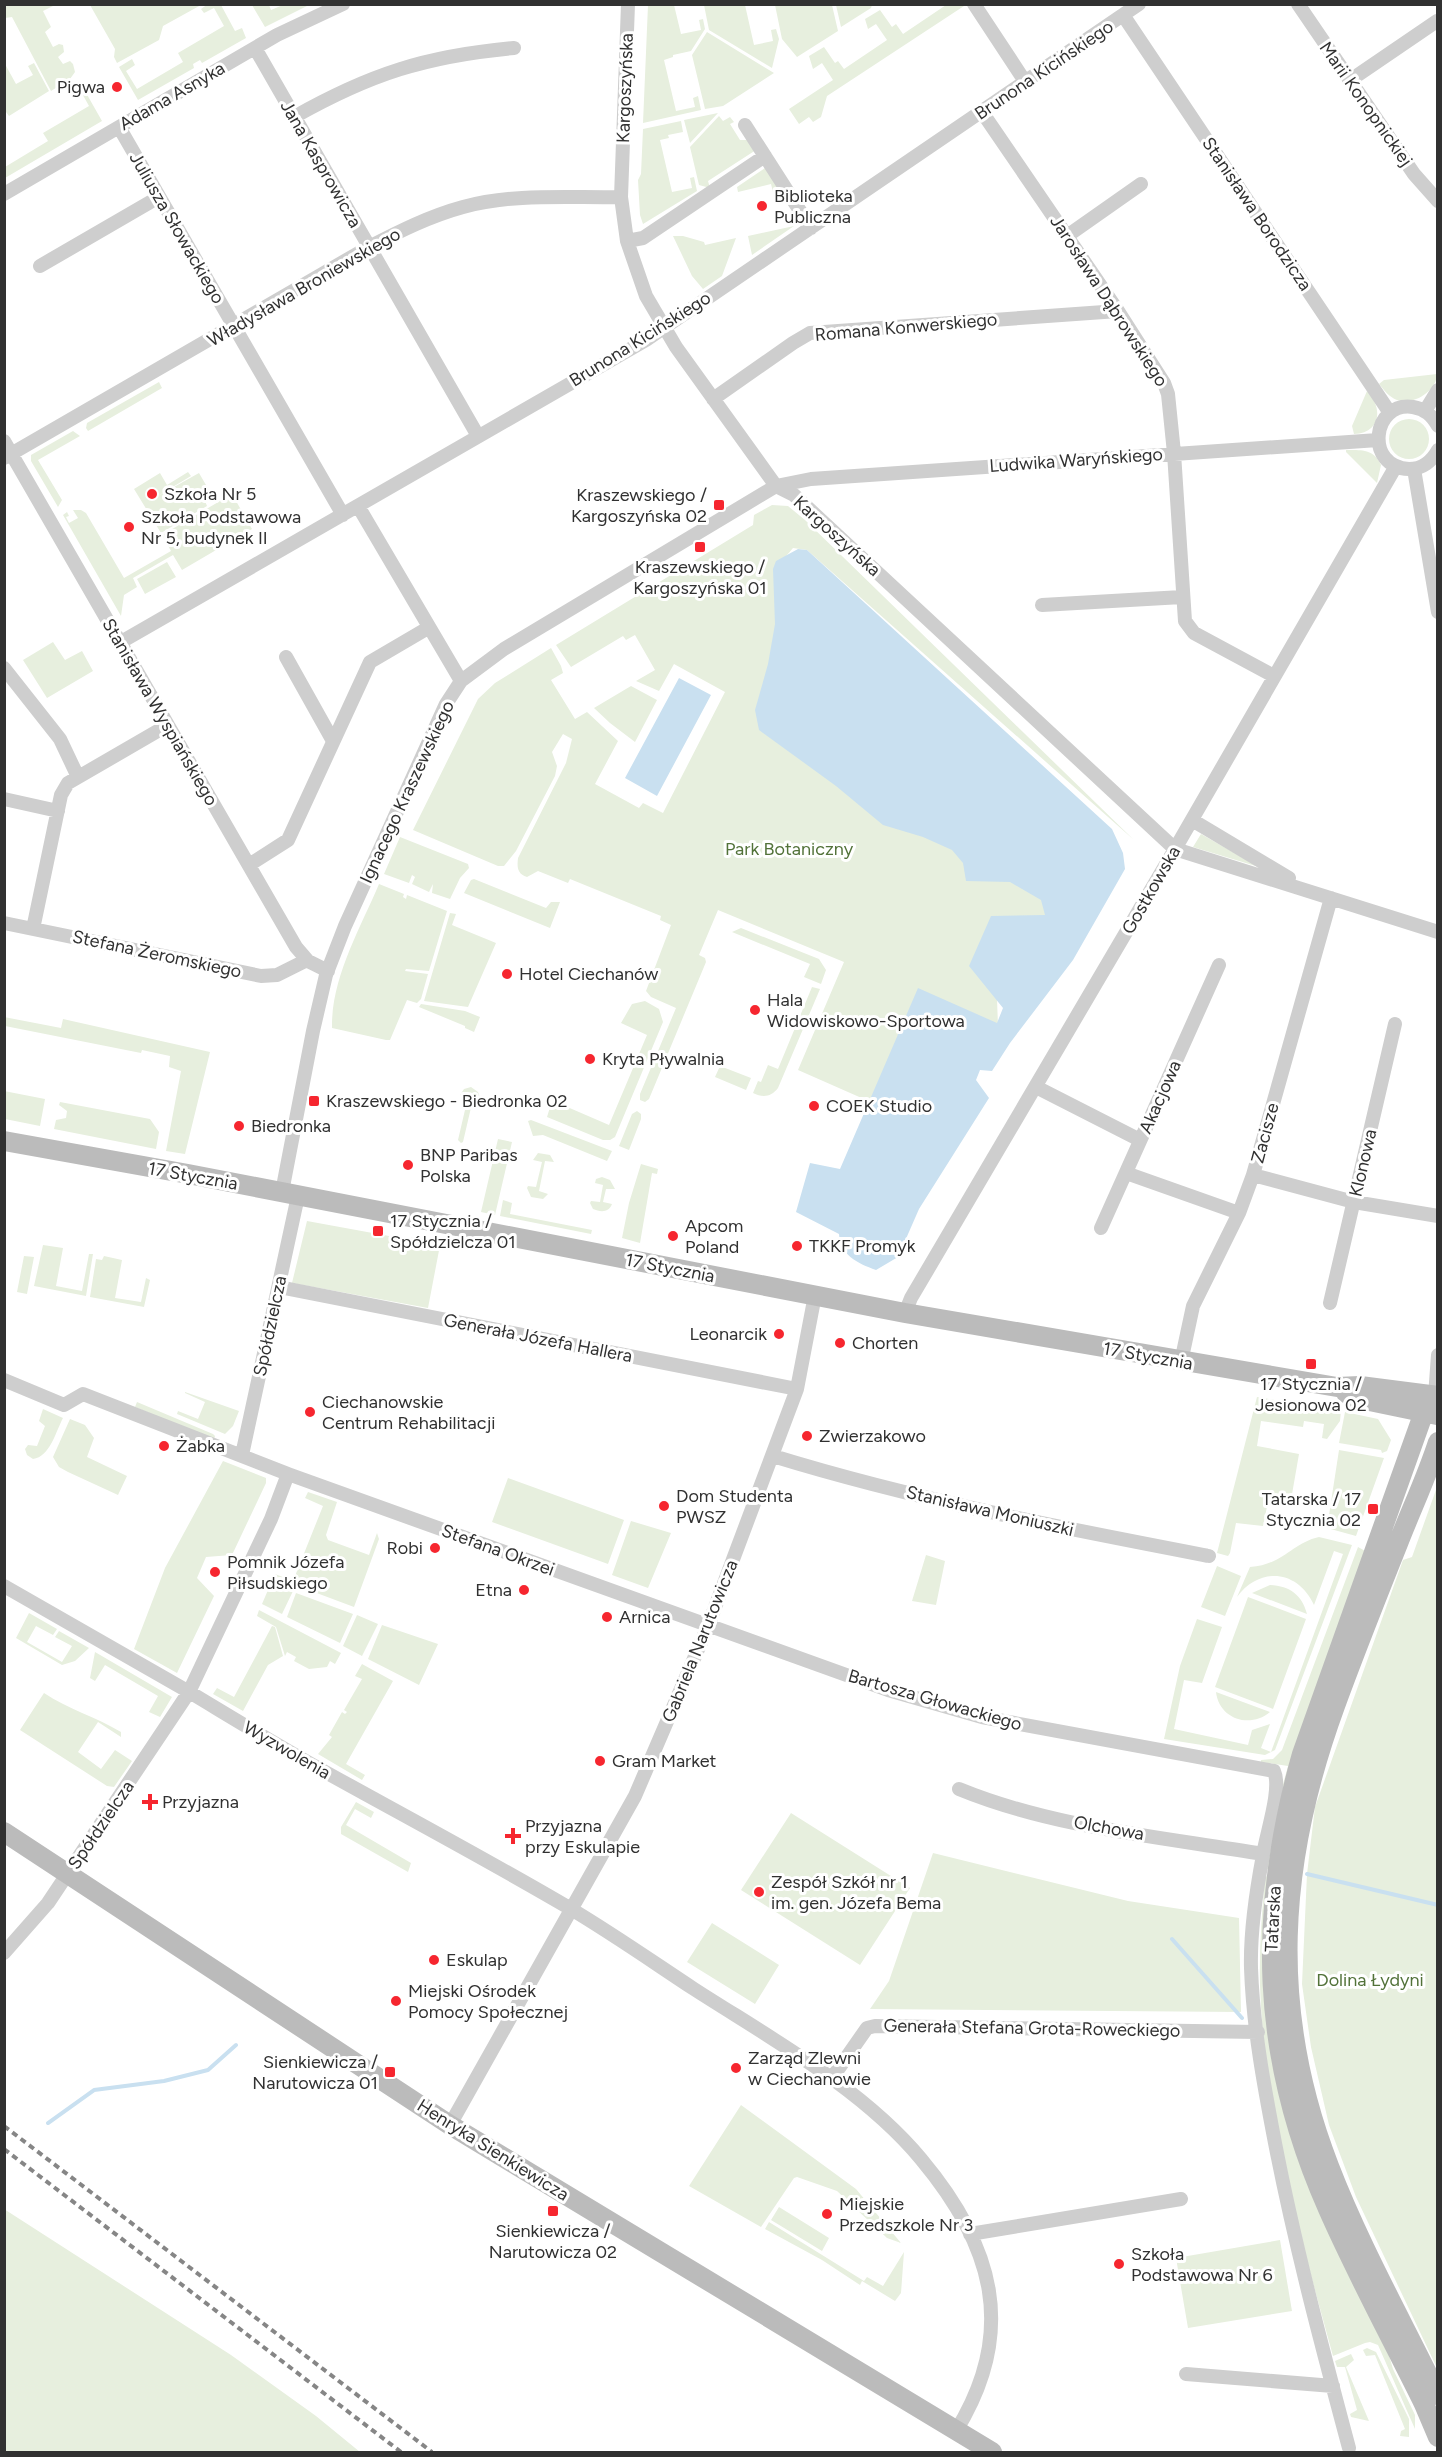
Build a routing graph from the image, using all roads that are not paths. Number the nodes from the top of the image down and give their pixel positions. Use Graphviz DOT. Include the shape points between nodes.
graph roads {
  1 [pos="343,4"];
  2 [pos="627,4"];
  3 [pos="974,4"];
  4 [pos="1139,4"];
  5 [pos="1298,4"];
  6 [pos="1123,15"];
  7 [pos="1437,21"];
  8 [pos="255,48"];
  9 [pos="514,48"];
  10 [pos="1349,81"];
  11 [pos="1026,83"];
  12 [pos="982,112"];
  13 [pos="294,117"];
  14 [pos="745,125"];
  15 [pos="119,127"];
  16 [pos="765,156"];
  17 [pos="1141,184"];
  18 [pos="4,194"];
  19 [pos="159,197"];
  20 [pos="621,197"];
  21 [pos="1436,197"];
  22 [pos="811,228"];
  23 [pos="1067,236"];
  24 [pos="627,241"];
  25 [pos="369,247"];
  26 [pos="40,266"];
  27 [pos="1118,311"];
  28 [pos="234,326"];
  29 [pos="664,328"];
  30 [pos="1437,390"];
  31 [pos="713,399"];
  32 [pos="1425,411"];
  33 [pos="1390,413"];
  34 [pos="1437,426"];
  35 [pos="478,436"];
  36 [pos="1378,440"];
  37 [pos="4,441"];
  38 [pos="1174,453"];
  39 [pos="1436,455"];
  40 [pos="8,456"];
  41 [pos="1396,466"];
  42 [pos="1414,469"];
  43 [pos="776,486"];
  44 [pos="358,506"];
  45 [pos="343,515"];
  46 [pos="1182,597"];
  47 [pos="1042,605"];
  48 [pos="1437,612"];
  49 [pos="428,628"];
  50 [pos="121,642"];
  51 [pos="286,657"];
  52 [pos="4,668"];
  53 [pos="1274,676"];
  54 [pos="461,681"];
  55 [pos="168,725"];
  56 [pos="333,741"];
  57 [pos="78,777"];
  58 [pos="4,800"];
  59 [pos="58,811"];
  60 [pos="1192,820"];
  61 [pos="1175,849"];
  62 [pos="249,865"];
  63 [pos="1309,890"];
  64 [pos="1331,898"];
  65 [pos="4,923"];
  66 [pos="33,929"];
  67 [pos="1437,932"];
  68 [pos="307,960"];
  69 [pos="1219,965"];
  70 [pos="328,971"];
  71 [pos="1395,1024"];
  72 [pos="1036,1087"];
  73 [pos="1140,1140"];
  74 [pos="4,1141"];
  75 [pos="1126,1173"];
  76 [pos="1253,1175"];
  77 [pos="290,1194"];
  78 [pos="1354,1202"];
  79 [pos="1239,1213"];
  80 [pos="1437,1216"];
  81 [pos="1101,1228"];
  82 [pos="279,1287"];
  83 [pos="815,1295"];
  84 [pos="1330,1303"];
  85 [pos="905,1313"];
  86 [pos="1437,1355"];
  87 [pos="1181,1362"];
  88 [pos="4,1380"];
  89 [pos="797,1389"];
  90 [pos="1434,1404"];
  91 [pos="1437,1442"];
  92 [pos="242,1455"];
  93 [pos="773,1456"];
  94 [pos="288,1474"];
  95 [pos="1209,1556"];
  96 [pos="4,1586"];
  97 [pos="708,1626"];
  98 [pos="189,1692"];
  99 [pos="1274,1771"];
  100 [pos="959,1789"];
  101 [pos="4,1832"];
  102 [pos="1263,1854"];
  103 [pos="68,1875"];
  104 [pos="573,1910"];
  105 [pos="4,1953"];
  106 [pos="1257,2032"];
  107 [pos="832,2078"];
  108 [pos="450,2125"];
  109 [pos="1181,2199"];
  110 [pos="970,2234"];
  111 [pos="1186,2374"];
  112 [pos="1333,2386"];
  113 [pos="1437,2395"];
  114 [pos="956,2431"];
  115 [pos="1437,2437"];
  116 [pos="1349,2448"];
  117 [pos="992,2452"];
  1 -- 8 [label="street, Adama Asnyka"];
  2 -- 20 [label="street, Kargoszyńska"];
  3 -- 11 [label="street"];
  4 -- 6 [label="street, Brunona Kicińskiego"];
  5 -- 10 [label="street, Marii Konopnickiej"];
  6 -- 11 [label="street, Brunona Kicińskiego"];
  6 -- 33 [label="street, Stanisława Borodzicza"];
  7 -- 10 [label="street"];
  8 -- 13 [label="street, Jana Kasprowicza"];
  8 -- 15 [label="street, Adama Asnyka"];
  9 -- 13 [label="street" via="435,58 379,75"];
  10 -- 21 [label="street, Marii Konopnickiej" via="1414,174"];
  11 -- 12 [label="street, Brunona Kicińskiego"];
  12 -- 22 [label="street, Brunona Kicińskiego"];
  12 -- 23 [label="street, Jarosława Dąbrowskiego"];
  13 -- 25 [label="street, Jana Kasprowicza"];
  14 -- 16 [label="street"];
  15 -- 18 [label="street, Adama Asnyka"];
  15 -- 19 [label="street, Juliusza Słowackiego"];
  16 -- 22 [label="street"];
  16 -- 24 [label="street" via="643,238"];
  17 -- 23 [label="street"];
  19 -- 26 [label="street"];
  19 -- 28 [label="street, Juliusza Słowackiego"];
  20 -- 24 [label="street, Kargoszyńska"];
  20 -- 25 [label="street, Władysława Broniewskiego" via="493,201 416,224"];
  22 -- 29 [label="street, Brunona Kicińskiego"];
  23 -- 27 [label="street, Jarosława Dąbrowskiego"];
  24 -- 29 [label="street, Kargoszyńska" via="646,296"];
  25 -- 28 [label="street, Władysława Broniewskiego"];
  25 -- 35 [label="street, Jana Kasprowicza"];
  27 -- 31 [label="street, Romana Konwerskiego" via="810,333"];
  27 -- 38 [label="street, Jarosława Dąbrowskiego" via="1164,383 1170,402"];
  28 -- 40 [label="street, Władysława Broniewskiego"];
  28 -- 45 [label="street, Juliusza Słowackiego"];
  29 -- 31 [label="street, Kargoszyńska"];
  29 -- 35 [label="street, Brunona Kicińskiego"];
  30 -- 32 [label="street"];
  31 -- 43 [label="street, Kargoszyńska"];
  32 -- 33 [label="street" via="1409,406"];
  32 -- 34 [label="street"];
  33 -- 36 [label="street" via="1379,429"];
  35 -- 44 [label="street, Brunona Kicińskiego"];
  36 -- 38 [label="street, Ludwika Waryńskiego"];
  36 -- 41 [label="street" via="1381,453"];
  37 -- 40 [label="street, Stanisława Wyspiańskiego"];
  38 -- 43 [label="street, Ludwika Waryńskiego" via="811,479"];
  38 -- 46 [label="street, Jarosława Dąbrowskiego"];
  39 -- 42 [label="street"];
  40 -- 50 [label="street, Stanisława Wyspiańskiego"];
  41 -- 42 [label="street"];
  41 -- 53 [label="street, Gostkowska"];
  42 -- 48 [label="street"];
  43 -- 54 [label="street, Ignacego Kraszewskiego" via="504,649"];
  43 -- 61 [label="street, Kargoszyńska" via="794,495"];
  44 -- 45 [label="street, Brunona Kicińskiego"];
  44 -- 49 [label="street"];
  45 -- 50 [label="street, Brunona Kicińskiego"];
  46 -- 47 [label="street"];
  46 -- 53 [label="street, Jarosława Dąbrowskiego" via="1185,621 1194,633"];
  49 -- 54 [label="street"];
  49 -- 56 [label="street" via="370,662"];
  50 -- 55 [label="street, Stanisława Wyspiańskiego"];
  51 -- 56 [label="street"];
  52 -- 57 [label="street" via="60,739"];
  53 -- 60 [label="street, Gostkowska"];
  54 -- 70 [label="street, Ignacego Kraszewskiego" via="446,704 390,825"];
  55 -- 57 [label="street"];
  55 -- 62 [label="street, Stanisława Wyspiańskiego"];
  56 -- 62 [label="street" via="288,840"];
  57 -- 59 [label="street" via="68,783"];
  58 -- 59 [label="street"];
  59 -- 66 [label="street"];
  60 -- 61 [label="street, Gostkowska"];
  60 -- 63 [label="street"];
  61 -- 63 [label="street"];
  61 -- 72 [label="street, Gostkowska"];
  62 -- 68 [label="street, Stanisława Wyspiańskiego"];
  63 -- 64 [label="street"];
  64 -- 67 [label="street"];
  64 -- 76 [label="street, Zacisze"];
  65 -- 66 [label="street, Stefana Żeromskiego"];
  66 -- 68 [label="street, Stefana Żeromskiego" via="261,976 276,975"];
  68 -- 70 [label="street, Stanisława Wyspiańskiego"];
  69 -- 73 [label="street, Akacjowa"];
  70 -- 77 [label="street, Ignacego Kraszewskiego" via="316,1015"];
  71 -- 78 [label="street, Klonowa"];
  72 -- 73 [label="street"];
  72 -- 85 [label="street, Gostkowska"];
  73 -- 75 [label="street, Akacjowa"];
  74 -- 77 [label="street, 17 Stycznia"];
  75 -- 79 [label="street"];
  75 -- 81 [label="street, Akacjowa"];
  76 -- 78 [label="street"];
  76 -- 79 [label="street, Zacisze"];
  77 -- 82 [label="street, Spółdzielcza"];
  77 -- 83 [label="street, 17 Stycznia"];
  78 -- 80 [label="street"];
  78 -- 84 [label="street, Klonowa"];
  79 -- 87 [label="street, Zacisze" via="1193,1306"];
  82 -- 89 [label="street, Generała Józefa Hallera"];
  82 -- 92 [label="street, Spółdzielcza"];
  83 -- 85 [label="street, 17 Stycznia"];
  83 -- 89 [label="street, Gabriela Narutowicza"];
  85 -- 87 [label="street, 17 Stycznia"];
  86 -- 90 [label="street"];
  87 -- 90 [label="street, 17 Stycznia" via="1337,1387 1355,1398"];
  88 -- 92 [label="street" via="64,1404 83,1394"];
  89 -- 93 [label="street, Gabriela Narutowicza"];
  90 -- 115 [label="street, Tatarska" via="1302,1754 1287,1804 1270,1951 1276,2035 1297,2125 1328,2209"];
  91 -- 113 [label="street, Tatarska" via="1318,1756 1291,1886 1287,1989 1292,2032 1313,2122 1343,2203"];
  92 -- 94 [label="street, Stefana Okrzei"];
  93 -- 95 [label="street, Stanisława Moniuszki" via="1020,1520"];
  93 -- 97 [label="street, Gabriela Narutowicza"];
  94 -- 97 [label="street, Stefana Okrzei"];
  94 -- 98 [label="street, Spółdzielcza" via="271,1519"];
  96 -- 98 [label="street, Wyzwolenia"];
  97 -- 99 [label="street, Bartosza Głowackiego" via="875,1686 982,1718"];
  97 -- 104 [label="street, Gabriela Narutowicza" via="635,1796"];
  98 -- 103 [label="street, Spółdzielcza"];
  98 -- 104 [label="street, Wyzwolenia"];
  99 -- 102 [label="street, Tatarska" via="1277,1785"];
  100 -- 102 [label="street, Olchowa" via="1053,1819"];
  101 -- 103 [label="street, Henryka Sienkiewicza"];
  102 -- 106 [label="street, Tatarska" via="1251,1968"];
  103 -- 105 [label="street, Spółdzielcza"];
  103 -- 108 [label="street, Henryka Sienkiewicza"];
  104 -- 107 [label="street, Wyzwolenia"];
  104 -- 108 [label="street, Gabriela Narutowicza"];
  106 -- 107 [label="street, Generała Stefana Grota-Roweckiego" via="875,2026 867,2028"];
  106 -- 112 [label="street, Tatarska" via="1263,2085 1288,2210"];
  107 -- 110 [label="street, Wyzwolenia" via="920,2157"];
  108 -- 114 [label="street, Henryka Sienkiewicza"];
  109 -- 110 [label="street"];
  110 -- 114 [label="street, Wyzwolenia" via="990,2288 992,2334 980,2384"];
  111 -- 112 [label="street"];
  112 -- 116 [label="street, Tatarska"];
  114 -- 117 [label="street, Henryka Sienkiewicza"];
}
